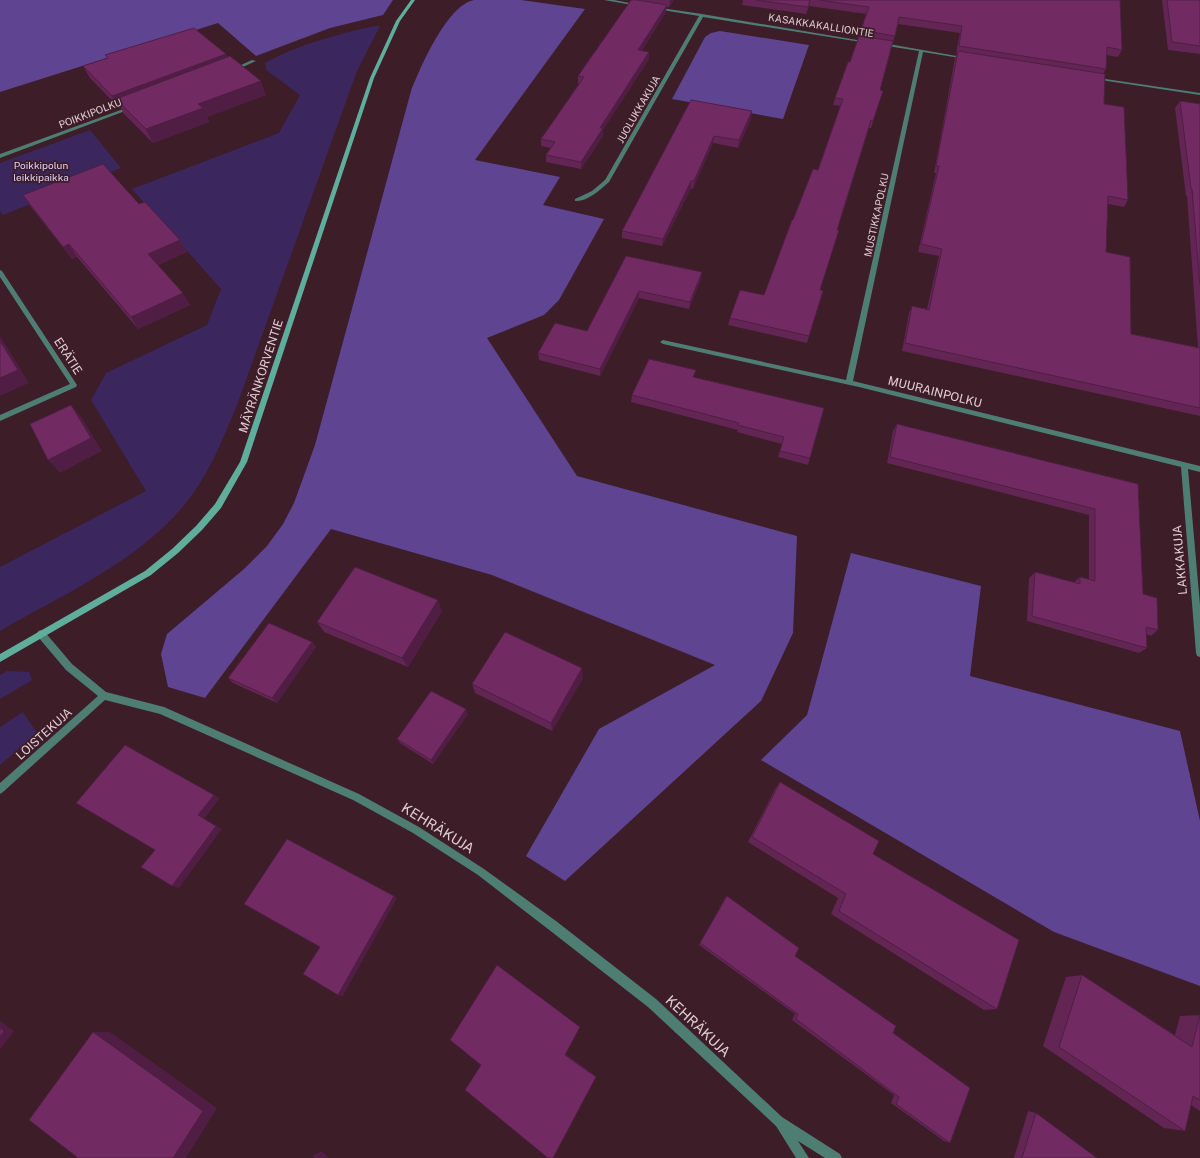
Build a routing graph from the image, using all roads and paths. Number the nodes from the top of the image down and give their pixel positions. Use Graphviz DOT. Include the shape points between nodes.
graph roads {
  1 [pos="412,0"];
  2 [pos="606,0"];
  3 [pos="642,6"];
  4 [pos="650,7"];
  5 [pos="702,15"];
  6 [pos="921,51"];
  7 [pos="971,58"];
  8 [pos="254,61"];
  9 [pos="225,72"];
  10 [pos="1090,77"];
  11 [pos="1200,94"];
  12 [pos="137,105"];
  13 [pos="0,156"];
  14 [pos="577,200"];
  15 [pos="0,272"];
  16 [pos="663,342"];
  17 [pos="849,383"];
  18 [pos="0,418"];
  19 [pos="1184,465"];
  20 [pos="1200,469"];
  21 [pos="41,634"];
  22 [pos="1200,653"];
  23 [pos="0,658"];
  24 [pos="104,696"];
  25 [pos="0,789"];
  26 [pos="778,1121"];
  27 [pos="803,1158"];
  28 [pos="836,1158"];
  1 -- 21 [label="street, MÄYRÄNKORVENTIE" via="398,20 372,78 250,442 233,482 218,506 199,528 148,573"];
  2 -- 3 [label="street"];
  4 -- 5 [label="street, KASAKKAKALLIONTIE"];
  5 -- 6 [label="street, KASAKKAKALLIONTIE"];
  5 -- 14 [label="street, JUOLUKKAKUJA" via="608,181 594,192"];
  6 -- 7 [label="street, KASAKKAKALLIONTIE"];
  6 -- 17 [label="street, MUSTIKKAPOLKU"];
  8 -- 9 [label="street"];
  10 -- 11 [label="street"];
  12 -- 13 [label="street, POIKKIPOLKU"];
  15 -- 18 [label="street, ERÄTIE" via="74,385"];
  16 -- 17 [label="street, MUURAINPOLKU"];
  17 -- 19 [label="street, MUURAINPOLKU"];
  19 -- 20 [label="street, MUURAINPOLKU"];
  19 -- 22 [label="street, LAKKAKUJA"];
  21 -- 23 [label="street, MÄYRÄNKORVENTIE"];
  21 -- 24 [label="street, KEHRÄKUJA" via="69,667"];
  24 -- 25 [label="street, LOISTEKUJA"];
  24 -- 26 [label="street, KEHRÄKUJA" via="160,710 356,797 416,830 481,872 652,1003"];
  26 -- 27 [label="street, KEHRÄKUJA"];
  26 -- 28 [label="street, KEHRÄKUJA"];
}
